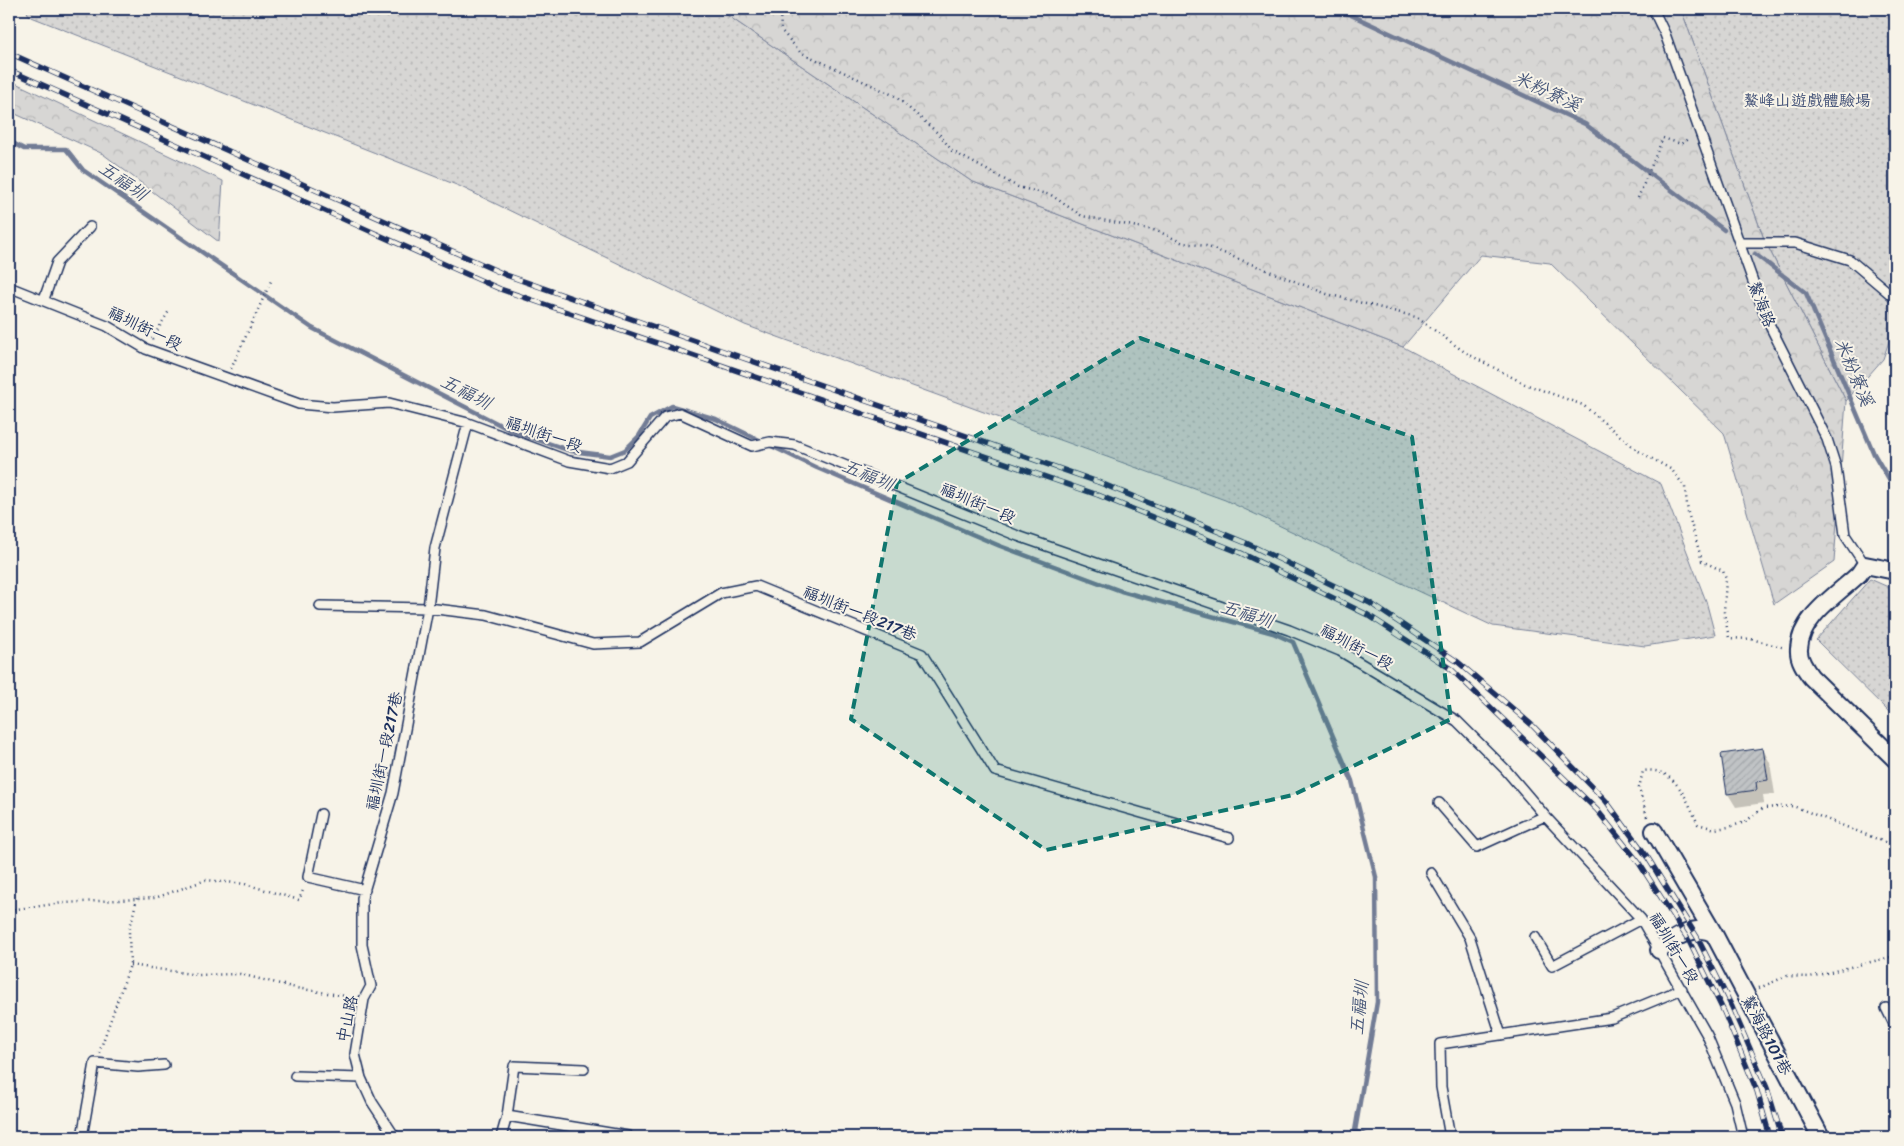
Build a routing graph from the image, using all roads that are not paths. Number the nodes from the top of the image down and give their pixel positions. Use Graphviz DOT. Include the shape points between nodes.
graph roads {
  1 [pos="1653,9"];
  2 [pos="90,227"];
  3 [pos="1740,243"];
  4 [pos="9,287"];
  5 [pos="1895,298"];
  6 [pos="44,299"];
  7 [pos="468,424"];
  8 [pos="1865,566"];
  9 [pos="1895,571"];
  10 [pos="320,606"];
  11 [pos="428,608"];
  12 [pos="1895,759"];
  13 [pos="1439,803"];
  14 [pos="320,814"];
  15 [pos="1545,816"];
  16 [pos="1654,830"];
  17 [pos="1229,838"];
  18 [pos="1431,873"];
  19 [pos="364,894"];
  20 [pos="1641,919"];
  21 [pos="1714,934"];
  22 [pos="1535,937"];
  23 [pos="1659,950"];
  24 [pos="1682,989"];
  25 [pos="1886,1008"];
  26 [pos="1895,1026"];
  27 [pos="1500,1034"];
  28 [pos="164,1065"];
  29 [pos="584,1069"];
  30 [pos="295,1076"];
  31 [pos="361,1078"];
  32 [pos="507,1116"];
  33 [pos="628,1136"];
  34 [pos="82,1137"];
  35 [pos="395,1137"];
  36 [pos="501,1137"];
  37 [pos="1450,1137"];
  38 [pos="1744,1137"];
  39 [pos="1821,1137"];
  1 -- 3 [label="lane, 鰲海路" via="1665,34"];
  2 -- 6 [label="lane" via="58,262"];
  3 -- 5 [label="lane" via="1795,244 1850,260"];
  3 -- 8 [label="lane, 鰲海路" via="1766,318 1827,439 1836,467 1845,535"];
  4 -- 6 [label="lane, 福圳街一段"];
  6 -- 7 [label="lane, 福圳街一段" via="107,326 146,349 299,404 333,407 388,404"];
  7 -- 11 [label="lane, 福圳街一段217巷" via="434,548"];
  7 -- 15 [label="lane, 福圳街一段" via="569,460 610,468 626,461 665,418 680,413 752,446 770,442 796,445 1027,539 1289,630 1340,651 1457,722 1505,768"];
  8 -- 9 [label="street"];
  8 -- 12 [label="street" via="1808,622 1798,650 1811,677"];
  10 -- 11 [label="lane, 福圳街一段217巷"];
  11 -- 17 [label="lane, 福圳街一段217巷" via="486,615 593,644 640,642 721,593 756,586 922,654 995,772"];
  11 -- 19 [label="lane, 福圳街一段217巷" via="393,793"];
  13 -- 15 [label="lane" via="1477,847"];
  14 -- 19 [label="lane" via="308,877"];
  15 -- 20 [label="lane, 福圳街一段"];
  16 -- 21 [label="street, 鰲海路101巷"];
  18 -- 27 [label="lane" via="1470,938"];
  19 -- 31 [label="lane, 中山路" via="362,944 371,986 364,999 355,1054"];
  20 -- 22 [label="lane" via="1552,966"];
  20 -- 23 [label="lane, 福圳街一段"];
  21 -- 23 [label="street" via="1708,929 1698,930 1674,938"];
  21 -- 39 [label="street, 鰲海路101巷"];
  23 -- 24 [label="lane, 福圳街一段"];
  24 -- 27 [label="lane" via="1612,1018"];
  24 -- 38 [label="lane, 福圳街一段" via="1707,1035 1735,1104"];
  25 -- 26 [label="lane"];
  27 -- 37 [label="lane" via="1440,1044 1441,1087"];
  28 -- 34 [label="lane" via="138,1067 95,1063"];
  29 -- 32 [label="lane" via="514,1066"];
  30 -- 31 [label="lane"];
  31 -- 35 [label="lane, 中山路"];
  32 -- 33 [label="lane"];
  32 -- 36 [label="lane"];
}
